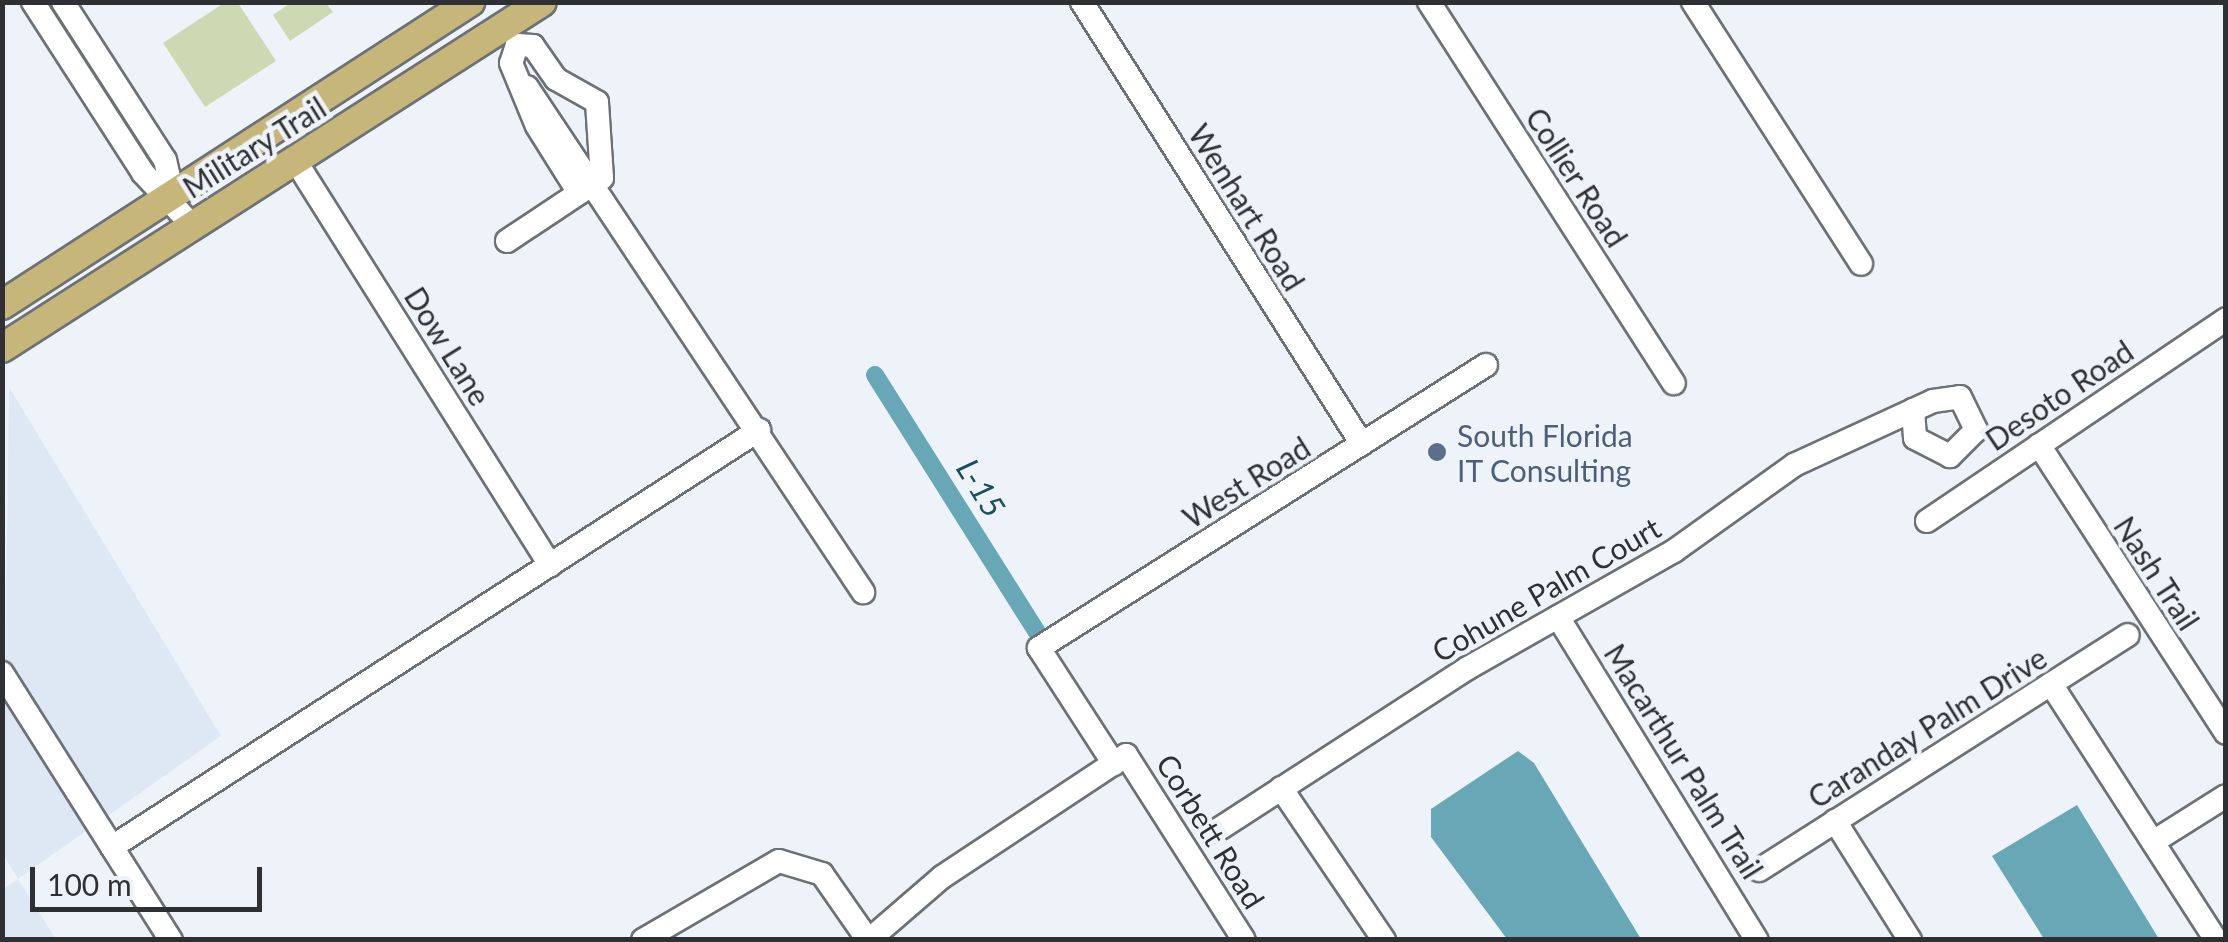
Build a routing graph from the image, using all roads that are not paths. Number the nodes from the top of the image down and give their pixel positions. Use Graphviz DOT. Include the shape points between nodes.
graph roads {
  1 [pos="34,2"];
  2 [pos="63,2"];
  3 [pos="470,2"];
  4 [pos="542,2"];
  5 [pos="1082,2"];
  6 [pos="1429,2"];
  7 [pos="1693,2"];
  8 [pos="511,36"];
  9 [pos="602,140"];
  10 [pos="563,152"];
  11 [pos="295,160"];
  12 [pos="586,188"];
  13 [pos="172,195"];
  14 [pos="192,224"];
  15 [pos="507,241"];
  16 [pos="1861,264"];
  17 [pos="2,304"];
  18 [pos="2226,319"];
  19 [pos="2,348"];
  20 [pos="1486,365"];
  21 [pos="1674,383"];
  22 [pos="1912,410"];
  23 [pos="758,430"];
  24 [pos="1362,444"];
  25 [pos="2039,445"];
  26 [pos="1927,522"];
  27 [pos="550,565"];
  28 [pos="862,592"];
  29 [pos="1558,617"];
  30 [pos="2128,635"];
  31 [pos="1039,648"];
  32 [pos="2,672"];
  33 [pos="2051,684"];
  34 [pos="2226,732"];
  35 [pos="1120,759"];
  36 [pos="1281,788"];
  37 [pos="2226,796"];
  38 [pos="1835,822"];
  39 [pos="1216,831"];
  40 [pos="2153,842"];
  41 [pos="112,847"];
  42 [pos="1759,870"];
  43 [pos="171,940"];
  44 [pos="643,940"];
  45 [pos="869,940"];
  46 [pos="1244,940"];
  47 [pos="1384,940"];
  48 [pos="1757,940"];
  49 [pos="1910,940"];
  50 [pos="2216,940"];
  1 -- 13 [label="street" via="144,173"];
  2 -- 13 [label="street" via="165,160"];
  3 -- 13 [label="main road, Military Trail"];
  4 -- 8 [label="main road, Military Trail"];
  5 -- 24 [label="street, Wenhart Road"];
  6 -- 21 [label="street, Collier Road"];
  7 -- 16 [label="street"];
  8 -- 9 [label="street" via="533,46 556,79 598,102"];
  8 -- 10 [label="street" via="511,63"];
  8 -- 11 [label="main road, Military Trail"];
  9 -- 10 [label="street"];
  9 -- 12 [label="street" via="602,178"];
  10 -- 12 [label="street"];
  11 -- 14 [label="main road, Military Trail"];
  11 -- 27 [label="street, Dow Lane"];
  12 -- 15 [label="street"];
  12 -- 23 [label="street"];
  13 -- 14 [label="street"];
  13 -- 17 [label="main road, Military Trail"];
  14 -- 19 [label="main road, Military Trail"];
  18 -- 25 [label="street, Desoto Road"];
  20 -- 24 [label="street, West Road"];
  22 -- 29 [label="street, Cohune Palm Court" via="1794,464 1674,552"];
  23 -- 27 [label="street"];
  23 -- 28 [label="street"];
  24 -- 31 [label="street, West Road"];
  25 -- 26 [label="street, Desoto Road"];
  25 -- 34 [label="street, Nash Trail"];
  27 -- 41 [label="street"];
  29 -- 36 [label="street, Cohune Palm Court"];
  29 -- 48 [label="street, Macarthur Palm Trail"];
  30 -- 33 [label="street, Caranday Palm Drive"];
  31 -- 35 [label="street, Corbett Road"];
  32 -- 41 [label="street"];
  33 -- 38 [label="street, Caranday Palm Drive"];
  33 -- 40 [label="street"];
  35 -- 45 [label="street" via="942,877"];
  35 -- 46 [label="street, Corbett Road"];
  36 -- 39 [label="street, Cohune Palm Court"];
  36 -- 47 [label="street"];
  37 -- 40 [label="street"];
  38 -- 42 [label="street, Caranday Palm Drive"];
  38 -- 49 [label="street"];
  40 -- 50 [label="street"];
  41 -- 43 [label="street"];
  44 -- 45 [label="street" via="779,861 822,874"];
}
